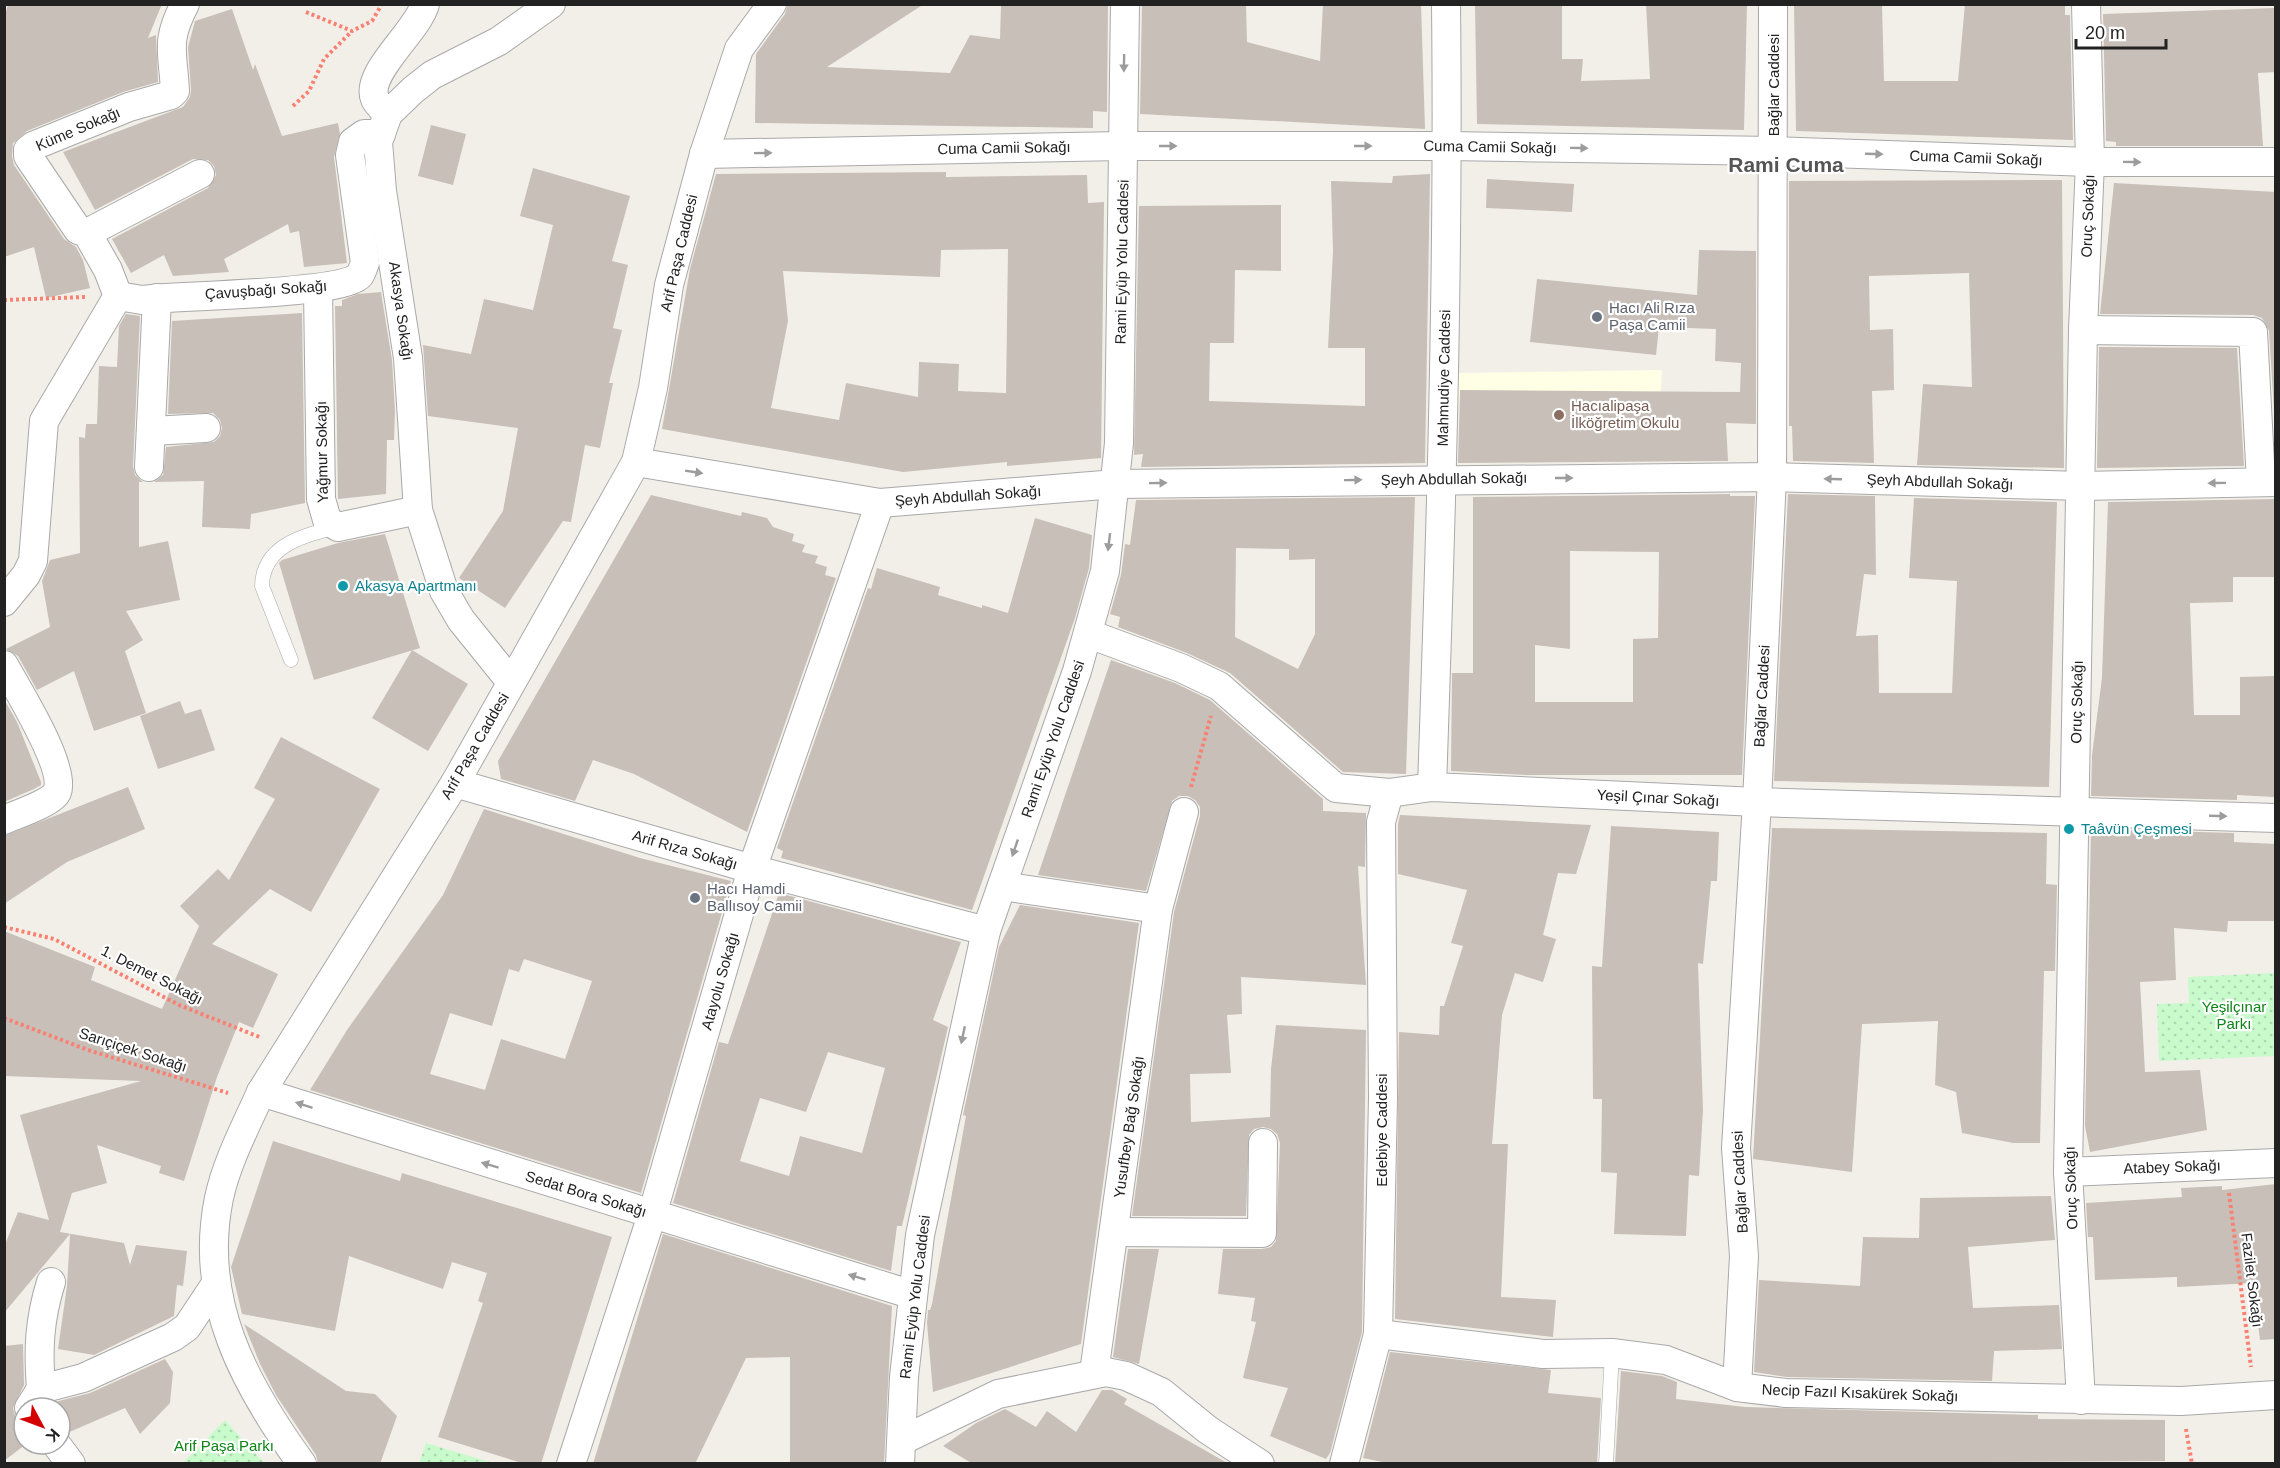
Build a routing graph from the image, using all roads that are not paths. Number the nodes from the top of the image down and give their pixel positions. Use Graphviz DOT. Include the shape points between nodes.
graph roads {
  1 [pos="185,4"];
  2 [pos="425,4"];
  3 [pos="551,4"];
  4 [pos="772,4"];
  5 [pos="1125,4"];
  6 [pos="1446,4"];
  7 [pos="1773,4"];
  8 [pos="2086,4"];
  9 [pos="384,124"];
  10 [pos="1123,146"];
  11 [pos="1448,146"];
  12 [pos="1774,151"];
  13 [pos="704,154"];
  14 [pos="2090,162"];
  15 [pos="2276,162"];
  16 [pos="200,174"];
  17 [pos="87,233"];
  18 [pos="318,289"];
  19 [pos="118,296"];
  20 [pos="157,298"];
  21 [pos="2083,330"];
  22 [pos="206,428"];
  23 [pos="152,431"];
  24 [pos="636,462"];
  25 [pos="149,468"];
  26 [pos="1772,477"];
  27 [pos="1443,479"];
  28 [pos="2269,482"];
  29 [pos="1116,483"];
  30 [pos="2082,486"];
  31 [pos="880,503"];
  32 [pos="418,510"];
  33 [pos="338,527"];
  34 [pos="4,602"];
  35 [pos="1089,634"];
  36 [pos="291,660"];
  37 [pos="4,665"];
  38 [pos="512,682"];
  39 [pos="454,783"];
  40 [pos="1432,787"];
  41 [pos="1389,793"];
  42 [pos="1757,802"];
  43 [pos="2075,811"];
  44 [pos="1184,812"];
  45 [pos="2276,818"];
  46 [pos="4,820"];
  47 [pos="752,869"];
  48 [pos="1002,886"];
  49 [pos="1158,909"];
  50 [pos="986,931"];
  51 [pos="258,1097"];
  52 [pos="1263,1143"];
  53 [pos="2276,1163"];
  54 [pos="2068,1172"];
  55 [pos="652,1215"];
  56 [pos="1114,1232"];
  57 [pos="51,1282"];
  58 [pos="215,1285"];
  59 [pos="913,1295"];
  60 [pos="1378,1334"];
  61 [pos="1612,1353"];
  62 [pos="1094,1373"];
  63 [pos="1737,1387"];
  64 [pos="35,1396"];
  65 [pos="40,1396"];
  66 [pos="2265,1396"];
  67 [pos="2081,1400"];
  68 [pos="902,1452"];
  69 [pos="302,1464"];
  70 [pos="571,1464"];
  71 [pos="1260,1464"];
  72 [pos="1344,1464"];
  73 [pos="1606,1464"];
  1 -- 17 [label="street, Küme Sokağı" via="173,27 175,91 28,150 28,156 66,215 78,230"];
  2 -- 9 [label="street" via="374,85"];
  3 -- 9 [label="street" via="499,41 432,75"];
  4 -- 13 [label="street, Arif Paşa Caddesi" via="739,49"];
  5 -- 10 [label="street, Rami Eyüp Yolu Caddesi, one-way"];
  6 -- 11 [label="street, Mahmudiye Caddesi"];
  7 -- 12 [label="street, Bağlar Caddesi"];
  8 -- 14 [label="street, Oruç Sokağı"];
  9 -- 18 [label="street, Çavuşbağı Sokağı" via="353,142 350,155 365,263 360,275 348,282"];
  9 -- 32 [label="street, Akasya Sokağı" via="378,142 382,191 409,370"];
  10 -- 11 [label="street, Cuma Camii Sokağı, one-way"];
  13 -- 10 [label="street, Cuma Camii Sokağı, one-way"];
  10 -- 29 [label="street, Rami Eyüp Yolu Caddesi"];
  11 -- 12 [label="street, Cuma Camii Sokağı, one-way"];
  11 -- 27 [label="street, Mahmudiye Caddesi"];
  12 -- 14 [label="street, Cuma Camii Sokağı, one-way"];
  12 -- 26 [label="street, Bağlar Caddesi"];
  13 -- 24 [label="street, Arif Paşa Caddesi" via="669,285 653,388"];
  14 -- 15 [label="street, Cuma Camii Sokağı, one-way"];
  14 -- 21 [label="street, Oruç Sokağı"];
  16 -- 17 [label="street"];
  17 -- 19 [label="street, Küme Sokağı"];
  18 -- 20 [label="street, Çavuşbağı Sokağı"];
  18 -- 33 [label="street, Yağmur Sokağı" via="321,499 327,520"];
  19 -- 20 [label="street, Çavuşbağı Sokağı"];
  19 -- 34 [label="street" via="44,421 33,561"];
  20 -- 23 [label="street"];
  21 -- 28 [label="street" via="2253,332"];
  21 -- 30 [label="street, Oruç Sokağı"];
  22 -- 23 [label="street"];
  23 -- 25 [label="street"];
  24 -- 31 [label="street, Şeyh Abdullah Sokağı, one-way"];
  24 -- 38 [label="street, Arif Paşa Caddesi"];
  27 -- 26 [label="street, Şeyh Abdullah Sokağı, one-way"];
  30 -- 26 [label="street, Şeyh Abdullah Sokağı, one-way"];
  26 -- 42 [label="street, Bağlar Caddesi"];
  29 -- 27 [label="street, Şeyh Abdullah Sokağı, one-way"];
  27 -- 40 [label="street, Mahmudiye Caddesi"];
  28 -- 30 [label="street, Şeyh Abdullah Sokağı, one-way"];
  29 -- 31 [label="street, Şeyh Abdullah Sokağı"];
  29 -- 35 [label="street, Rami Eyüp Yolu Caddesi, one-way" via="1105,571"];
  30 -- 43 [label="street, Oruç Sokağı"];
  31 -- 47 [label="street, Atayolu Sokağı"];
  32 -- 33 [label="street"];
  32 -- 38 [label="street, Akasya Sokağı" via="444,591 461,620"];
  33 -- 36 [label="lane" via="286,543 273,556 262,577"];
  35 -- 41 [label="street, Yeşil Çınar Sokağı" via="1219,686 1336,788"];
  35 -- 48 [label="street, Rami Eyüp Yolu Caddesi, one-way"];
  37 -- 46 [label="street" via="56,765 58,783 51,800"];
  38 -- 39 [label="street, Arif Paşa Caddesi"];
  39 -- 47 [label="street, Arif Rıza Sokağı"];
  39 -- 51 [label="street, Arif Paşa Caddesi"];
  40 -- 41 [label="street, Yeşil Çınar Sokağı"];
  40 -- 42 [label="street, Yeşil Çınar Sokağı"];
  41 -- 60 [label="street, Edebiye Caddesi" via="1381,822 1383,1109"];
  42 -- 43 [label="street, Yeşil Çınar Sokağı"];
  42 -- 63 [label="street, Bağlar Caddesi" via="1736,1148 1744,1256"];
  43 -- 45 [label="street, Yeşil Çınar Sokağı, one-way"];
  43 -- 54 [label="street, Oruç Sokağı"];
  44 -- 49 [label="street, Yusufbey Bağ Sokağı"];
  47 -- 50 [label="street, Arif Rıza Sokağı"];
  47 -- 55 [label="street, Atayolu Sokağı"];
  48 -- 49 [label="street"];
  48 -- 50 [label="street, Rami Eyüp Yolu Caddesi"];
  49 -- 56 [label="street, Yusufbey Bağ Sokağı"];
  50 -- 59 [label="street, Rami Eyüp Yolu Caddesi, one-way" via="920,1235"];
  55 -- 51 [label="street, Sedat Bora Sokağı, one-way"];
  51 -- 58 [label="street, Arif Paşa Caddesi" via="219,1198"];
  52 -- 56 [label="street" via="1262,1233"];
  53 -- 54 [label="street, Atabey Sokağı"];
  54 -- 67 [label="street, Oruç Sokağı"];
  59 -- 55 [label="street, Sedat Bora Sokağı, one-way"];
  55 -- 70 [label="street, Atayolu Sokağı"];
  56 -- 62 [label="street, Yusufbey Bağ Sokağı"];
  57 -- 64 [label="street" via="42,1310"];
  58 -- 65 [label="street" via="187,1327 173,1337"];
  58 -- 69 [label="street, Arif Paşa Caddesi" via="236,1357 270,1420"];
  59 -- 68 [label="street, Rami Eyüp Yolu Caddesi" via="904,1377"];
  60 -- 61 [label="street, Necip Fazıl Kısakürek Sokağı" via="1543,1354"];
  60 -- 72 [label="street, Edebiye Caddesi"];
  61 -- 63 [label="street, Necip Fazıl Kısakürek Sokağı" via="1666,1360"];
  61 -- 73 [label="lane"];
  62 -- 68 [label="street" via="998,1394"];
  62 -- 71 [label="street" via="1126,1376 1161,1392 1208,1430"];
  63 -- 67 [label="street, Necip Fazıl Kısakürek Sokağı" via="1786,1393"];
  66 -- 67 [label="street, Necip Fazıl Kısakürek Sokağı" via="2181,1401"];
}
